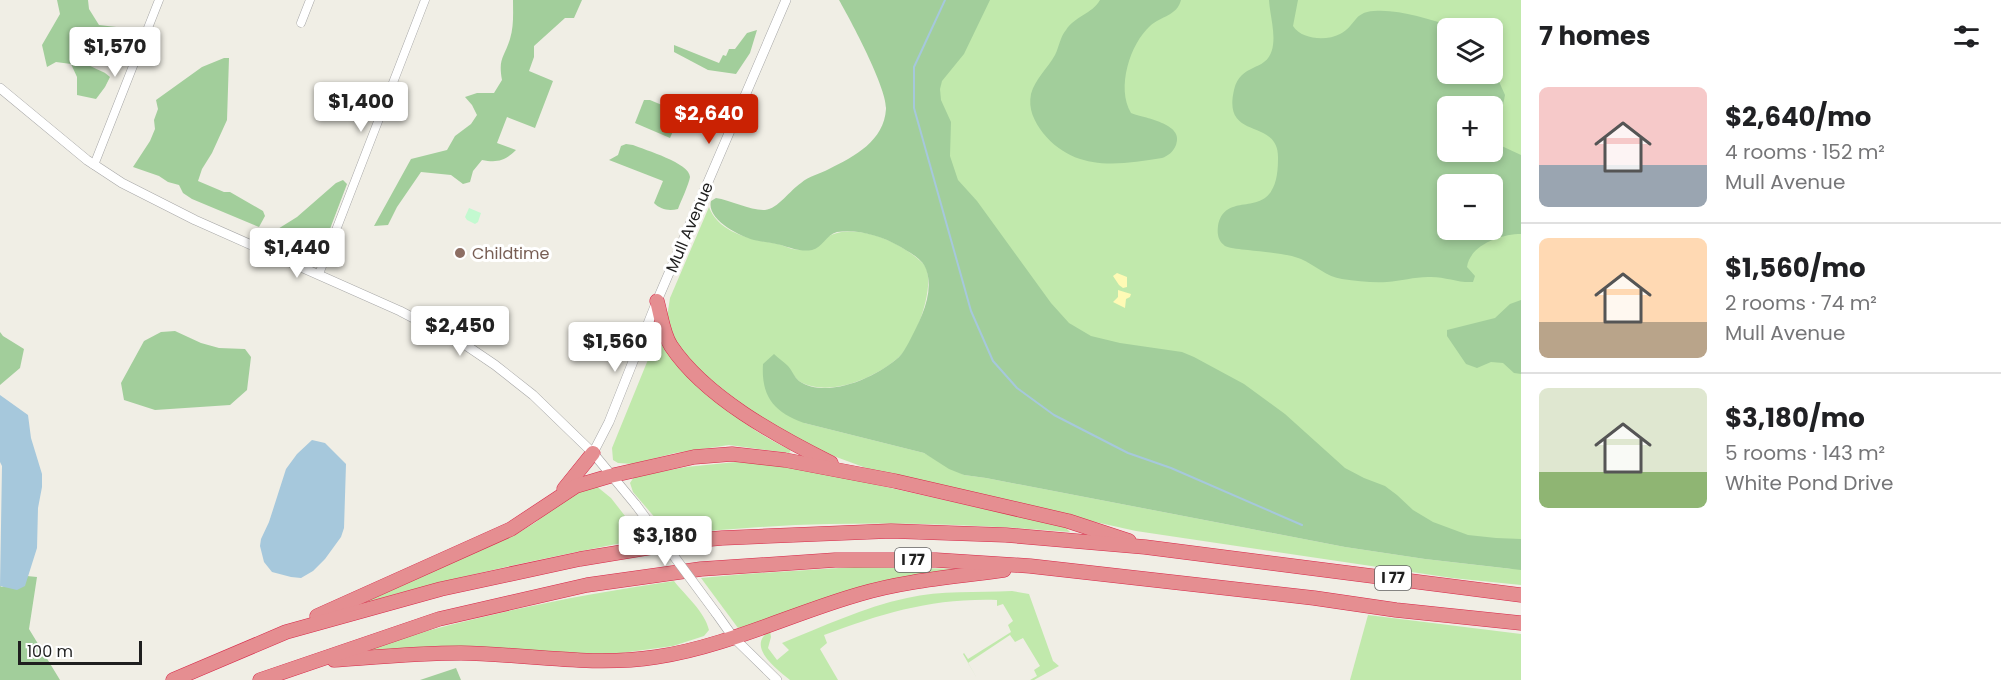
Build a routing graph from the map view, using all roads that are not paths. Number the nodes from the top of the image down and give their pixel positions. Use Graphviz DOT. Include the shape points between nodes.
graph roads {
  1 [pos="159,0"];
  2 [pos="310,0"];
  3 [pos="425,0"];
  4 [pos="786,0"];
  5 [pos="302,23"];
  6 [pos="0,88"];
  7 [pos="94,165"];
  8 [pos="318,274"];
  9 [pos="657,301"];
  10 [pos="593,453"];
  11 [pos="846,471"];
  12 [pos="610,476"];
  13 [pos="553,501"];
  14 [pos="1145,547"];
  15 [pos="1030,566"];
  16 [pos="1521,595"];
  17 [pos="1521,623"];
  18 [pos="286,632"];
  19 [pos="733,637"];
  20 [pos="314,662"];
  21 [pos="173,680"];
  22 [pos="260,680"];
  23 [pos="777,680"];
  1 -- 7 [label="street"];
  2 -- 5 [label="street"];
  3 -- 8 [label="street"];
  4 -- 9 [label="street, Mull Avenue"];
  6 -- 7 [label="street"];
  7 -- 8 [label="street" via="195,220"];
  8 -- 10 [label="street" via="467,346 533,395"];
  9 -- 10 [label="street, Mull Avenue"];
  9 -- 11 [label="highway" via="669,344 700,381 790,443"];
  10 -- 12 [label="street"];
  10 -- 13 [label="highway"];
  11 -- 12 [label="highway" via="732,454 694,457"];
  11 -- 14 [label="highway" via="1068,521"];
  12 -- 13 [label="highway" via="576,486"];
  12 -- 19 [label="street, bridge" via="636,505"];
  13 -- 18 [label="highway" via="511,530"];
  14 -- 16 [label="highway, I 77"];
  14 -- 18 [label="highway, I 77" via="1006,535 891,531 689,541 482,579"];
  15 -- 17 [label="highway, I 77"];
  15 -- 19 [label="highway" via="893,586"];
  15 -- 20 [label="highway, I 77" via="936,560 835,560 701,569 587,585 494,604 439,618"];
  18 -- 21 [label="highway, I 77"];
  19 -- 20 [label="highway" via="639,660 462,653"];
  19 -- 23 [label="street"];
  20 -- 22 [label="highway, I 77"];
}
